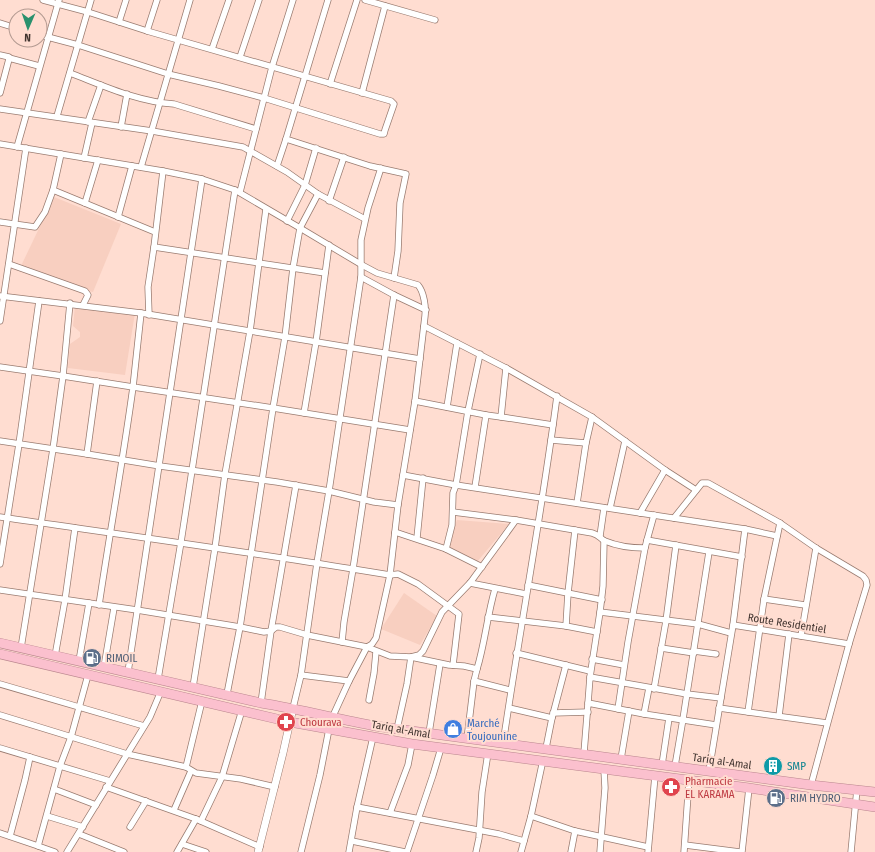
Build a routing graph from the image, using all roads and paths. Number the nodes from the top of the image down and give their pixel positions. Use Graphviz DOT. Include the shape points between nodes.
graph roads {
  1 [pos="44,0"];
  2 [pos="91,0"];
  3 [pos="126,0"];
  4 [pos="157,0"];
  5 [pos="190,0"];
  6 [pos="229,0"];
  7 [pos="259,0"];
  8 [pos="293,0"];
  9 [pos="328,0"];
  10 [pos="357,0"];
  11 [pos="365,0"];
  12 [pos="58,2"];
  13 [pos="385,6"];
  14 [pos="88,12"];
  15 [pos="435,20"];
  16 [pos="119,22"];
  17 [pos="147,31"];
  18 [pos="48,34"];
  19 [pos="48,37"];
  20 [pos="179,40"];
  21 [pos="78,45"];
  22 [pos="44,48"];
  23 [pos="212,49"];
  24 [pos="0,55"];
  25 [pos="240,57"];
  26 [pos="9,58"];
  27 [pos="39,66"];
  28 [pos="272,67"];
  29 [pos="70,73"];
  30 [pos="168,74"];
  31 [pos="305,76"];
  32 [pos="101,84"];
  33 [pos="330,84"];
  34 [pos="0,93"];
  35 [pos="362,93"];
  36 [pos="127,94"];
  37 [pos="264,98"];
  38 [pos="160,103"];
  39 [pos="296,108"];
  40 [pos="0,109"];
  41 [pos="26,113"];
  42 [pos="57,116"];
  43 [pos="90,123"];
  44 [pos="121,127"];
  45 [pos="256,129"];
  46 [pos="152,131"];
  47 [pos="286,139"];
  48 [pos="0,144"];
  49 [pos="17,147"];
  50 [pos="26,148"];
  51 [pos="316,148"];
  52 [pos="250,150"];
  53 [pos="61,154"];
  54 [pos="84,158"];
  55 [pos="344,158"];
  56 [pos="98,160"];
  57 [pos="132,166"];
  58 [pos="277,166"];
  59 [pos="141,167"];
  60 [pos="381,168"];
  61 [pos="163,171"];
  62 [pos="202,179"];
  63 [pos="305,185"];
  64 [pos="53,190"];
  65 [pos="237,191"];
  66 [pos="318,194"];
  67 [pos="329,201"];
  68 [pos="85,203"];
  69 [pos="266,209"];
  70 [pos="118,217"];
  71 [pos="365,219"];
  72 [pos="287,221"];
  73 [pos="0,222"];
  74 [pos="14,224"];
  75 [pos="300,228"];
  76 [pos="155,232"];
  77 [pos="329,245"];
  78 [pos="154,246"];
  79 [pos="191,252"];
  80 [pos="225,257"];
  81 [pos="259,262"];
  82 [pos="8,264"];
  83 [pos="362,265"];
  84 [pos="293,268"];
  85 [pos="325,273"];
  86 [pos="361,277"];
  87 [pos="394,278"];
  88 [pos="394,295"];
  89 [pos="2,296"];
  90 [pos="38,301"];
  91 [pos="70,304"];
  92 [pos="83,305"];
  93 [pos="426,310"];
  94 [pos="141,313"];
  95 [pos="149,315"];
  96 [pos="181,320"];
  97 [pos="0,321"];
  98 [pos="214,326"];
  99 [pos="424,326"];
  100 [pos="250,331"];
  101 [pos="285,337"];
  102 [pos="316,342"];
  103 [pos="457,343"];
  104 [pos="351,347"];
  105 [pos="385,353"];
  106 [pos="480,354"];
  107 [pos="420,359"];
  108 [pos="0,367"];
  109 [pos="506,368"];
  110 [pos="29,372"];
  111 [pos="62,376"];
  112 [pos="97,381"];
  113 [pos="133,387"];
  114 [pos="170,392"];
  115 [pos="557,396"];
  116 [pos="202,397"];
  117 [pos="414,401"];
  118 [pos="237,402"];
  119 [pos="447,407"];
  120 [pos="273,408"];
  121 [pos="468,411"];
  122 [pos="304,413"];
  123 [pos="486,415"];
  124 [pos="501,417"];
  125 [pos="592,417"];
  126 [pos="340,419"];
  127 [pos="374,424"];
  128 [pos="553,425"];
  129 [pos="410,430"];
  130 [pos="551,440"];
  131 [pos="0,441"];
  132 [pos="625,441"];
  133 [pos="586,443"];
  134 [pos="19,444"];
  135 [pos="53,449"];
  136 [pos="87,454"];
  137 [pos="123,459"];
  138 [pos="160,466"];
  139 [pos="192,470"];
  140 [pos="665,470"];
  141 [pos="225,474"];
  142 [pos="404,475"];
  143 [pos="423,478"];
  144 [pos="262,480"];
  145 [pos="296,485"];
  146 [pos="456,485"];
  147 [pos="475,487"];
  148 [pos="696,490"];
  149 [pos="329,491"];
  150 [pos="542,497"];
  151 [pos="363,499"];
  152 [pos="577,503"];
  153 [pos="398,505"];
  154 [pos="607,508"];
  155 [pos="453,512"];
  156 [pos="640,513"];
  157 [pos="654,515"];
  158 [pos="0,517"];
  159 [pos="7,518"];
  160 [pos="674,518"];
  161 [pos="516,520"];
  162 [pos="538,523"];
  163 [pos="780,523"];
  164 [pos="40,524"];
  165 [pos="76,528"];
  166 [pos="745,529"];
  167 [pos="576,530"];
  168 [pos="395,532"];
  169 [pos="110,533"];
  170 [pos="777,536"];
  171 [pos="148,538"];
  172 [pos="417,538"];
  173 [pos="602,539"];
  174 [pos="647,540"];
  175 [pos="181,542"];
  176 [pos="676,545"];
  177 [pos="215,548"];
  178 [pos="645,548"];
  179 [pos="816,548"];
  180 [pos="446,549"];
  181 [pos="709,552"];
  182 [pos="251,554"];
  183 [pos="742,557"];
  184 [pos="284,559"];
  185 [pos="317,563"];
  186 [pos="0,564"];
  187 [pos="482,566"];
  188 [pos="353,569"];
  189 [pos="390,575"];
  190 [pos="470,583"];
  191 [pos="528,585"];
  192 [pos="495,589"];
  193 [pos="0,590"];
  194 [pos="568,593"];
  195 [pos="30,594"];
  196 [pos="526,594"];
  197 [pos="764,599"];
  198 [pos="65,600"];
  199 [pos="602,600"];
  200 [pos="89,603"];
  201 [pos="99,605"];
  202 [pos="447,605"];
  203 [pos="805,605"];
  204 [pos="114,608"];
  205 [pos="137,610"];
  206 [pos="600,612"];
  207 [pos="169,616"];
  208 [pos="633,616"];
  209 [pos="488,617"];
  210 [pos="521,621"];
  211 [pos="666,621"];
  212 [pos="204,622"];
  213 [pos="698,624"];
  214 [pos="733,625"];
  215 [pos="566,626"];
  216 [pos="240,627"];
  217 [pos="760,629"];
  218 [pos="271,631"];
  219 [pos="597,632"];
  220 [pos="731,633"];
  221 [pos="789,634"];
  222 [pos="307,635"];
  223 [pos="801,636"];
  224 [pos="342,642"];
  225 [pos="0,643"];
  226 [pos="849,644"];
  227 [pos="367,647"];
  228 [pos="21,648"];
  229 [pos="661,648"];
  230 [pos="376,652"];
  231 [pos="694,652"];
  232 [pos="516,653"];
  233 [pos="0,654"];
  234 [pos="716,654"];
  235 [pos="55,656"];
  236 [pos="411,658"];
  237 [pos="592,659"];
  238 [pos="78,661"];
  239 [pos="440,664"];
  240 [pos="566,664"];
  241 [pos="453,665"];
  242 [pos="624,665"];
  243 [pos="104,667"];
  244 [pos="477,670"];
  245 [pos="128,672"];
  246 [pos="88,674"];
  247 [pos="590,674"];
  248 [pos="301,675"];
  249 [pos="158,679"];
  250 [pos="349,681"];
  251 [pos="474,681"];
  252 [pos="622,683"];
  253 [pos="0,684"];
  254 [pos="193,687"];
  255 [pos="652,688"];
  256 [pos="510,690"];
  257 [pos="161,692"];
  258 [pos="228,694"];
  259 [pos="687,694"];
  260 [pos="721,698"];
  261 [pos="202,700"];
  262 [pos="369,700"];
  263 [pos="261,703"];
  264 [pos="588,703"];
  265 [pos="79,708"];
  266 [pos="293,708"];
  267 [pos="508,708"];
  268 [pos="720,708"];
  269 [pos="618,709"];
  270 [pos="242,710"];
  271 [pos="588,712"];
  272 [pos="629,712"];
  273 [pos="748,712"];
  274 [pos="644,714"];
  275 [pos="0,715"];
  276 [pos="553,716"];
  277 [pos="779,716"];
  278 [pos="332,718"];
  279 [pos="669,718"];
  280 [pos="683,720"];
  281 [pos="290,722"];
  282 [pos="828,722"];
  283 [pos="716,725"];
  284 [pos="144,726"];
  285 [pos="329,729"];
  286 [pos="397,729"];
  287 [pos="429,733"];
  288 [pos="373,736"];
  289 [pos="71,737"];
  290 [pos="467,739"];
  291 [pos="412,744"];
  292 [pos="503,744"];
  293 [pos="441,748"];
  294 [pos="546,748"];
  295 [pos="1,751"];
  296 [pos="488,753"];
  297 [pos="584,753"];
  298 [pos="127,754"];
  299 [pos="30,757"];
  300 [pos="621,759"];
  301 [pos="543,760"];
  302 [pos="662,765"];
  303 [pos="60,766"];
  304 [pos="674,766"];
  305 [pos="188,769"];
  306 [pos="604,769"];
  307 [pos="709,771"];
  308 [pos="655,776"];
  309 [pos="222,777"];
  310 [pos="689,780"];
  311 [pos="108,784"];
  312 [pos="811,785"];
  313 [pos="275,787"];
  314 [pos="749,788"];
  315 [pos="54,789"];
  316 [pos="857,789"];
  317 [pos="875,792"];
  318 [pos="146,801"];
  319 [pos="856,804"];
  320 [pos="96,805"];
  321 [pos="357,807"];
  322 [pos="875,807"];
  323 [pos="174,810"];
  324 [pos="390,813"];
  325 [pos="47,816"];
  326 [pos="531,816"];
  327 [pos="417,819"];
  328 [pos="199,820"];
  329 [pos="83,827"];
  330 [pos="130,827"];
  331 [pos="479,830"];
  332 [pos="575,831"];
  333 [pos="0,833"];
  334 [pos="79,834"];
  335 [pos="10,836"];
  336 [pos="601,837"];
  337 [pos="352,841"];
  338 [pos="524,841"];
  339 [pos="182,844"];
  340 [pos="684,845"];
  341 [pos="38,846"];
  342 [pos="259,849"];
  343 [pos="648,850"];
  344 [pos="55,852"];
  345 [pos="68,852"];
  346 [pos="124,852"];
  347 [pos="177,852"];
  348 [pos="206,852"];
  349 [pos="301,852"];
  350 [pos="350,852"];
  351 [pos="406,852"];
  352 [pos="476,852"];
  353 [pos="521,852"];
  354 [pos="571,852"];
  355 [pos="600,852"];
  356 [pos="684,852"];
  357 [pos="741,852"];
  358 [pos="851,852"];
  1 -- 12 [label="street"];
  2 -- 14 [label="street"];
  3 -- 16 [label="street"];
  4 -- 17 [label="street"];
  5 -- 20 [label="street"];
  6 -- 23 [label="street"];
  7 -- 25 [label="street"];
  8 -- 28 [label="street"];
  9 -- 31 [label="street"];
  10 -- 33 [label="street"];
  11 -- 13 [label="street"];
  12 -- 14 [label="street"];
  12 -- 18 [label="street"];
  13 -- 15 [label="street"];
  13 -- 35 [label="street"];
  14 -- 16 [label="street"];
  14 -- 21 [label="street"];
  16 -- 17 [label="street"];
  17 -- 20 [label="street"];
  19 -- 21 [label="street"];
  20 -- 23 [label="street"];
  20 -- 30 [label="street"];
  21 -- 29 [label="street"];
  21 -- 30 [label="street"];
  22 -- 27 [label="street"];
  23 -- 25 [label="street"];
  24 -- 26 [label="street"];
  25 -- 28 [label="street"];
  26 -- 27 [label="street"];
  26 -- 34 [label="street"];
  27 -- 41 [label="street"];
  28 -- 31 [label="street"];
  28 -- 37 [label="street"];
  29 -- 32 [label="street"];
  29 -- 42 [label="street"];
  30 -- 37 [label="street"];
  30 -- 38 [label="street"];
  31 -- 33 [label="street"];
  31 -- 39 [label="street"];
  32 -- 36 [label="street"];
  32 -- 43 [label="street"];
  33 -- 35 [label="street"];
  35 -- 39 [label="street" via="393,102 384,134"];
  36 -- 38 [label="street"];
  36 -- 44 [label="street"];
  37 -- 39 [label="street"];
  37 -- 45 [label="street"];
  38 -- 45 [label="street" via="174,104"];
  38 -- 46 [label="street"];
  39 -- 47 [label="street"];
  40 -- 41 [label="street"];
  41 -- 42 [label="street"];
  41 -- 49 [label="street"];
  42 -- 43 [label="street"];
  43 -- 44 [label="street"];
  43 -- 54 [label="street"];
  44 -- 46 [label="street"];
  45 -- 52 [label="street"];
  46 -- 52 [label="street"];
  46 -- 59 [label="street"];
  47 -- 51 [label="street"];
  47 -- 58 [label="street"];
  48 -- 49 [label="street"];
  49 -- 50 [label="street"];
  50 -- 53 [label="street"];
  50 -- 74 [label="street"];
  51 -- 55 [label="street"];
  51 -- 63 [label="street"];
  52 -- 58 [label="street"];
  52 -- 65 [label="street"];
  53 -- 54 [label="street"];
  53 -- 64 [label="street"];
  54 -- 56 [label="street"];
  55 -- 60 [label="street"];
  55 -- 67 [label="street"];
  56 -- 57 [label="street"];
  56 -- 68 [label="street"];
  57 -- 59 [label="street"];
  57 -- 70 [label="street"];
  58 -- 63 [label="street"];
  59 -- 61 [label="street"];
  60 -- 71 [label="street"];
  60 -- 87 [label="street" via="406,175 400,203"];
  61 -- 62 [label="street"];
  61 -- 76 [label="street"];
  62 -- 65 [label="street"];
  62 -- 79 [label="street"];
  63 -- 66 [label="street"];
  63 -- 72 [label="street"];
  64 -- 68 [label="street"];
  64 -- 74 [label="street" via="45,212 35,227"];
  65 -- 69 [label="street"];
  65 -- 80 [label="street"];
  66 -- 67 [label="street"];
  66 -- 75 [label="street"];
  67 -- 71 [label="street"];
  68 -- 70 [label="street"];
  69 -- 72 [label="street"];
  69 -- 81 [label="street"];
  70 -- 76 [label="street"];
  71 -- 83 [label="street" via="361,245"];
  72 -- 75 [label="street"];
  73 -- 74 [label="street"];
  74 -- 82 [label="street"];
  75 -- 77 [label="street"];
  75 -- 84 [label="street"];
  76 -- 78 [label="street"];
  77 -- 83 [label="street"];
  77 -- 85 [label="street"];
  78 -- 79 [label="street"];
  78 -- 95 [label="street" via="148,287"];
  79 -- 80 [label="street"];
  79 -- 96 [label="street"];
  80 -- 81 [label="street"];
  80 -- 98 [label="street"];
  81 -- 84 [label="street"];
  81 -- 100 [label="street"];
  82 -- 89 [label="street"];
  82 -- 92 [label="street" via="85,291 88,295"];
  83 -- 86 [label="street"];
  83 -- 87 [label="street"];
  84 -- 85 [label="street"];
  84 -- 101 [label="street"];
  85 -- 102 [label="street"];
  86 -- 88 [label="street"];
  86 -- 104 [label="street"];
  87 -- 93 [label="street" via="418,285"];
  88 -- 93 [label="street"];
  88 -- 105 [label="street"];
  89 -- 90 [label="street"];
  89 -- 97 [label="street"];
  90 -- 91 [label="street"];
  90 -- 110 [label="street"];
  91 -- 92 [label="street"];
  91 -- 111 [label="street"];
  92 -- 94 [label="street"];
  93 -- 99 [label="street"];
  94 -- 95 [label="street"];
  94 -- 113 [label="street"];
  95 -- 96 [label="street"];
  96 -- 98 [label="street"];
  96 -- 114 [label="street"];
  98 -- 100 [label="street"];
  98 -- 116 [label="street"];
  99 -- 103 [label="street"];
  99 -- 107 [label="street"];
  100 -- 101 [label="street"];
  100 -- 118 [label="street"];
  101 -- 102 [label="street"];
  101 -- 120 [label="street"];
  102 -- 104 [label="street"];
  102 -- 122 [label="street"];
  103 -- 106 [label="street"];
  103 -- 119 [label="street"];
  104 -- 105 [label="street"];
  104 -- 126 [label="street"];
  105 -- 107 [label="street"];
  105 -- 127 [label="street"];
  106 -- 109 [label="street"];
  106 -- 121 [label="street"];
  107 -- 117 [label="street"];
  108 -- 110 [label="street"];
  109 -- 115 [label="street"];
  109 -- 124 [label="street"];
  110 -- 111 [label="street"];
  110 -- 134 [label="street"];
  111 -- 112 [label="street"];
  111 -- 135 [label="street"];
  112 -- 113 [label="street"];
  112 -- 136 [label="street"];
  113 -- 114 [label="street"];
  113 -- 137 [label="street"];
  114 -- 116 [label="street"];
  114 -- 138 [label="street"];
  115 -- 125 [label="street"];
  115 -- 128 [label="street"];
  116 -- 118 [label="street"];
  116 -- 139 [label="street"];
  117 -- 119 [label="street"];
  117 -- 129 [label="street"];
  118 -- 120 [label="street"];
  118 -- 141 [label="street"];
  119 -- 121 [label="street"];
  120 -- 122 [label="street"];
  120 -- 144 [label="street"];
  121 -- 123 [label="street"];
  121 -- 146 [label="street"];
  122 -- 126 [label="street"];
  123 -- 124 [label="street"];
  123 -- 147 [label="street"];
  124 -- 128 [label="street"];
  125 -- 132 [label="street"];
  125 -- 133 [label="street"];
  126 -- 127 [label="street"];
  126 -- 149 [label="street"];
  127 -- 129 [label="street"];
  127 -- 151 [label="street"];
  128 -- 130 [label="street"];
  129 -- 142 [label="street"];
  130 -- 133 [label="street"];
  130 -- 150 [label="street"];
  131 -- 134 [label="street"];
  132 -- 140 [label="street"];
  132 -- 154 [label="street"];
  133 -- 152 [label="street"];
  134 -- 135 [label="street"];
  134 -- 159 [label="street"];
  135 -- 136 [label="street"];
  135 -- 164 [label="street"];
  136 -- 137 [label="street"];
  137 -- 138 [label="street"];
  137 -- 169 [label="street"];
  138 -- 139 [label="street"];
  138 -- 171 [label="street"];
  139 -- 141 [label="street"];
  139 -- 175 [label="street"];
  140 -- 148 [label="street"];
  140 -- 156 [label="street"];
  141 -- 144 [label="street"];
  141 -- 177 [label="street"];
  142 -- 143 [label="street"];
  142 -- 153 [label="street"];
  143 -- 146 [label="street"];
  143 -- 172 [label="street"];
  144 -- 145 [label="street"];
  144 -- 182 [label="street"];
  145 -- 149 [label="street"];
  145 -- 184 [label="street"];
  146 -- 147 [label="street"];
  146 -- 155 [label="street" via="453,493"];
  147 -- 150 [label="street"];
  148 -- 160 [label="street"];
  148 -- 163 [label="street" via="702,483 708,482"];
  149 -- 151 [label="street"];
  149 -- 185 [label="street"];
  150 -- 152 [label="street"];
  150 -- 162 [label="street"];
  151 -- 153 [label="street"];
  151 -- 188 [label="street"];
  152 -- 154 [label="street"];
  153 -- 168 [label="street"];
  154 -- 156 [label="street"];
  154 -- 173 [label="street"];
  155 -- 161 [label="street"];
  155 -- 180 [label="street"];
  156 -- 157 [label="street"];
  157 -- 160 [label="street"];
  157 -- 174 [label="street"];
  158 -- 159 [label="street"];
  159 -- 164 [label="street"];
  159 -- 186 [label="street"];
  160 -- 166 [label="street"];
  161 -- 162 [label="street"];
  161 -- 187 [label="street"];
  162 -- 167 [label="street"];
  162 -- 191 [label="street"];
  163 -- 170 [label="street"];
  163 -- 179 [label="street"];
  164 -- 165 [label="street"];
  164 -- 195 [label="street"];
  165 -- 169 [label="street"];
  165 -- 198 [label="street"];
  166 -- 170 [label="street"];
  166 -- 183 [label="street"];
  167 -- 173 [label="street" via="592,533"];
  167 -- 194 [label="street"];
  168 -- 172 [label="street"];
  168 -- 189 [label="street"];
  169 -- 171 [label="street"];
  169 -- 201 [label="street"];
  170 -- 197 [label="street"];
  171 -- 175 [label="street"];
  171 -- 205 [label="street"];
  172 -- 180 [label="street"];
  173 -- 178 [label="street" via="628,547"];
  173 -- 199 [label="street"];
  174 -- 176 [label="street"];
  174 -- 178 [label="street"];
  175 -- 177 [label="street"];
  175 -- 207 [label="street"];
  176 -- 181 [label="street"];
  176 -- 211 [label="street"];
  177 -- 182 [label="street"];
  177 -- 212 [label="street"];
  178 -- 208 [label="street"];
  179 -- 203 [label="street"];
  179 -- 226 [label="street" via="866,580 867,585"];
  180 -- 187 [label="street"];
  181 -- 183 [label="street"];
  181 -- 213 [label="street"];
  182 -- 184 [label="street"];
  182 -- 216 [label="street"];
  183 -- 214 [label="street"];
  184 -- 185 [label="street"];
  184 -- 218 [label="street"];
  185 -- 188 [label="street"];
  185 -- 222 [label="street"];
  187 -- 190 [label="street"];
  188 -- 189 [label="street"];
  188 -- 224 [label="street"];
  189 -- 202 [label="street" via="403,576"];
  189 -- 227 [label="street" via="376,638"];
  190 -- 192 [label="street"];
  190 -- 202 [label="street"];
  191 -- 194 [label="street"];
  191 -- 196 [label="street"];
  192 -- 196 [label="street"];
  192 -- 209 [label="street"];
  193 -- 195 [label="street"];
  194 -- 199 [label="street"];
  194 -- 215 [label="street"];
  195 -- 198 [label="street"];
  195 -- 228 [label="street"];
  196 -- 210 [label="street"];
  197 -- 203 [label="street"];
  197 -- 217 [label="street"];
  198 -- 200 [label="street"];
  198 -- 235 [label="street"];
  199 -- 206 [label="street"];
  200 -- 201 [label="street"];
  200 -- 238 [label="street"];
  201 -- 204 [label="street"];
  202 -- 236 [label="street" via="423,651"];
  202 -- 241 [label="street" via="459,614"];
  203 -- 223 [label="street"];
  204 -- 205 [label="street"];
  204 -- 243 [label="street"];
  205 -- 207 [label="street"];
  205 -- 245 [label="street"];
  206 -- 208 [label="street"];
  206 -- 219 [label="street"];
  207 -- 212 [label="street"];
  207 -- 249 [label="street"];
  208 -- 211 [label="street"];
  208 -- 242 [label="street"];
  209 -- 210 [label="street"];
  209 -- 244 [label="street"];
  210 -- 215 [label="street"];
  210 -- 232 [label="street"];
  211 -- 213 [label="street"];
  211 -- 229 [label="street"];
  212 -- 216 [label="street"];
  212 -- 254 [label="street"];
  213 -- 220 [label="street"];
  213 -- 231 [label="street"];
  214 -- 217 [label="street, Route Residentiel"];
  214 -- 220 [label="street, Route Residentiel"];
  215 -- 219 [label="street"];
  216 -- 218 [label="street"];
  216 -- 258 [label="street"];
  217 -- 221 [label="street, Route Residentiel"];
  217 -- 273 [label="street"];
  218 -- 222 [label="street" via="280,627"];
  218 -- 263 [label="street"];
  219 -- 237 [label="street"];
  220 -- 260 [label="street, Route Residentiel"];
  221 -- 223 [label="street, Route Residentiel"];
  221 -- 277 [label="street"];
  222 -- 224 [label="street"];
  222 -- 248 [label="street"];
  223 -- 226 [label="street, Route Residentiel"];
  224 -- 227 [label="street"];
  225 -- 228 [label="highway, Tariq al-Amal"];
  226 -- 282 [label="street"];
  227 -- 230 [label="street"];
  227 -- 250 [label="street"];
  228 -- 235 [label="highway, Tariq al-Amal"];
  229 -- 231 [label="street"];
  229 -- 255 [label="street"];
  230 -- 236 [label="street"];
  230 -- 262 [label="street"];
  231 -- 234 [label="street"];
  231 -- 259 [label="street"];
  232 -- 240 [label="street"];
  232 -- 256 [label="street"];
  233 -- 246 [label="highway, Tariq al-Amal"];
  235 -- 238 [label="highway, Tariq al-Amal"];
  236 -- 239 [label="street"];
  236 -- 286 [label="street"];
  237 -- 242 [label="street"];
  237 -- 247 [label="street"];
  238 -- 243 [label="highway, Tariq al-Amal"];
  239 -- 241 [label="street"];
  239 -- 287 [label="street"];
  240 -- 247 [label="street"];
  240 -- 276 [label="street"];
  241 -- 244 [label="street"];
  242 -- 252 [label="street"];
  243 -- 245 [label="highway, Tariq al-Amal"];
  244 -- 251 [label="street"];
  245 -- 249 [label="highway, Tariq al-Amal"];
  246 -- 257 [label="highway, Tariq al-Amal"];
  246 -- 265 [label="street"];
  247 -- 252 [label="street"];
  247 -- 264 [label="street"];
  248 -- 250 [label="street"];
  248 -- 266 [label="street"];
  249 -- 254 [label="highway, Tariq al-Amal"];
  250 -- 278 [label="street"];
  251 -- 256 [label="street"];
  251 -- 290 [label="street"];
  252 -- 255 [label="street"];
  252 -- 269 [label="street"];
  253 -- 265 [label="street"];
  254 -- 258 [label="highway, Tariq al-Amal"];
  255 -- 259 [label="street"];
  255 -- 274 [label="street"];
  256 -- 267 [label="street"];
  257 -- 261 [label="highway, Tariq al-Amal"];
  257 -- 284 [label="street"];
  258 -- 263 [label="highway, Tariq al-Amal"];
  259 -- 260 [label="street"];
  259 -- 280 [label="street"];
  260 -- 268 [label="street, Route Residentiel"];
  261 -- 270 [label="highway, Tariq al-Amal"];
  261 -- 305 [label="street"];
  263 -- 266 [label="highway, Tariq al-Amal"];
  264 -- 269 [label="street"];
  264 -- 271 [label="street"];
  265 -- 284 [label="street"];
  265 -- 289 [label="street"];
  266 -- 278 [label="highway, Tariq al-Amal"];
  266 -- 281 [label="street"];
  267 -- 276 [label="street"];
  267 -- 292 [label="street"];
  268 -- 273 [label="street"];
  268 -- 283 [label="street, Route Residentiel"];
  269 -- 272 [label="street"];
  270 -- 281 [label="highway, Tariq al-Amal"];
  270 -- 309 [label="street"];
  271 -- 276 [label="street"];
  271 -- 297 [label="street"];
  272 -- 274 [label="street"];
  272 -- 300 [label="street"];
  273 -- 277 [label="street"];
  274 -- 279 [label="street"];
  275 -- 289 [label="street"];
  276 -- 294 [label="street"];
  277 -- 282 [label="street"];
  278 -- 286 [label="highway, Tariq al-Amal"];
  279 -- 280 [label="street"];
  279 -- 302 [label="street"];
  280 -- 283 [label="street"];
  280 -- 304 [label="street"];
  281 -- 285 [label="highway, Tariq al-Amal"];
  281 -- 313 [label="street"];
  282 -- 312 [label="street"];
  283 -- 307 [label="street, Route Residentiel"];
  284 -- 298 [label="street"];
  285 -- 288 [label="highway, Tariq al-Amal"];
  285 -- 349 [label="street"];
  286 -- 287 [label="highway, Tariq al-Amal"];
  287 -- 290 [label="highway, Tariq al-Amal"];
  288 -- 291 [label="highway, Tariq al-Amal"];
  288 -- 321 [label="street"];
  289 -- 298 [label="street"];
  289 -- 303 [label="street"];
  290 -- 292 [label="highway, Tariq al-Amal"];
  291 -- 293 [label="highway, Tariq al-Amal"];
  291 -- 324 [label="street" via="408,765"];
  292 -- 294 [label="highway, Tariq al-Amal"];
  293 -- 296 [label="highway, Tariq al-Amal"];
  293 -- 327 [label="street"];
  294 -- 297 [label="highway, Tariq al-Amal"];
  295 -- 299 [label="street"];
  296 -- 301 [label="highway, Tariq al-Amal"];
  296 -- 331 [label="street"];
  297 -- 300 [label="highway, Tariq al-Amal"];
  298 -- 305 [label="street"];
  298 -- 311 [label="street"];
  299 -- 303 [label="street"];
  299 -- 335 [label="street"];
  300 -- 302 [label="highway, Tariq al-Amal"];
  301 -- 306 [label="highway, Tariq al-Amal"];
  301 -- 326 [label="street"];
  302 -- 304 [label="highway, Tariq al-Amal"];
  303 -- 311 [label="street"];
  303 -- 315 [label="street"];
  304 -- 307 [label="highway, Tariq al-Amal"];
  305 -- 309 [label="street"];
  305 -- 323 [label="street"];
  306 -- 308 [label="highway, Tariq al-Amal"];
  306 -- 336 [label="street"];
  307 -- 312 [label="highway, Tariq al-Amal"];
  308 -- 310 [label="highway, Tariq al-Amal"];
  308 -- 343 [label="street"];
  309 -- 313 [label="street"];
  309 -- 328 [label="street"];
  310 -- 314 [label="highway, Tariq al-Amal"];
  310 -- 340 [label="street"];
  311 -- 318 [label="street"];
  311 -- 320 [label="street"];
  312 -- 316 [label="highway, Tariq al-Amal"];
  313 -- 342 [label="street"];
  314 -- 319 [label="highway, Tariq al-Amal"];
  314 -- 357 [label="street"];
  315 -- 320 [label="street"];
  315 -- 325 [label="street"];
  316 -- 317 [label="highway, Tariq al-Amal"];
  316 -- 319 [label="street"];
  318 -- 323 [label="street"];
  318 -- 330 [label="street"];
  319 -- 322 [label="highway, Tariq al-Amal"];
  319 -- 358 [label="street"];
  320 -- 329 [label="street"];
  321 -- 324 [label="street"];
  321 -- 337 [label="street"];
  323 -- 328 [label="street"];
  324 -- 327 [label="street"];
  325 -- 329 [label="street"];
  325 -- 341 [label="street"];
  326 -- 332 [label="street"];
  326 -- 338 [label="street"];
  327 -- 331 [label="street"];
  327 -- 351 [label="street"];
  328 -- 339 [label="street"];
  328 -- 342 [label="street"];
  329 -- 334 [label="street"];
  331 -- 338 [label="street"];
  331 -- 352 [label="street"];
  332 -- 336 [label="street"];
  332 -- 354 [label="street"];
  333 -- 335 [label="street"];
  334 -- 345 [label="street"];
  334 -- 346 [label="street"];
  335 -- 341 [label="street"];
  336 -- 343 [label="street"];
  336 -- 355 [label="street"];
  337 -- 350 [label="street"];
  337 -- 351 [label="street"];
  338 -- 353 [label="street"];
  339 -- 347 [label="street"];
  339 -- 348 [label="street"];
  340 -- 356 [label="street"];
  340 -- 357 [label="street"];
  341 -- 344 [label="street"];
}
